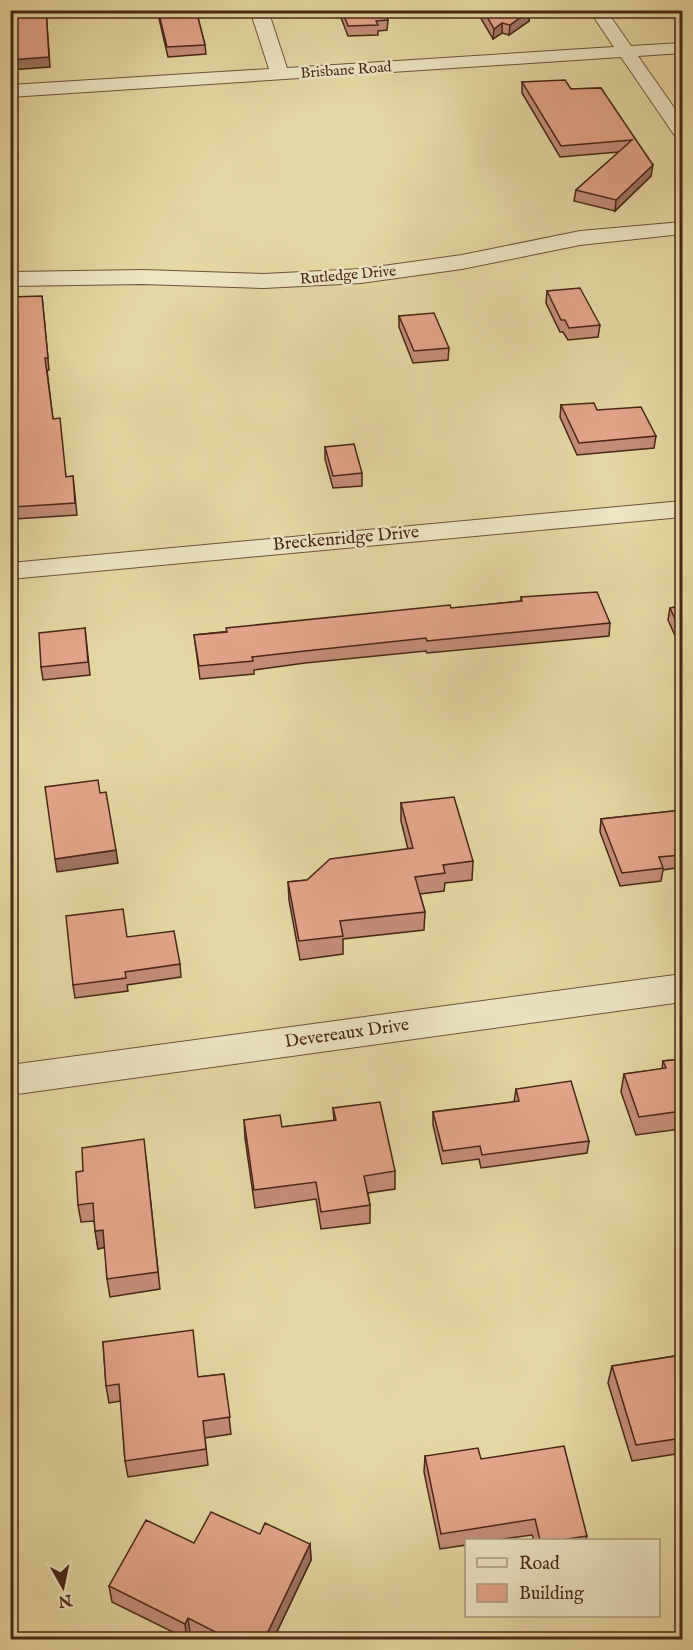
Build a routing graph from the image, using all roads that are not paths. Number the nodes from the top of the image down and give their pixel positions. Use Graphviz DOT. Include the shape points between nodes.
graph roads {
  1 [pos="259,10"];
  2 [pos="597,10"];
  3 [pos="682,48"];
  4 [pos="626,52"];
  5 [pos="280,74"];
  6 [pos="10,91"];
  7 [pos="682,132"];
  8 [pos="682,228"];
  9 [pos="10,279"];
  10 [pos="682,509"];
  11 [pos="10,571"];
  12 [pos="682,988"];
  13 [pos="10,1080"];
  1 -- 5 [label="street"];
  2 -- 4 [label="street"];
  3 -- 4 [label="street, Brisbane Road"];
  4 -- 5 [label="street, Brisbane Road"];
  4 -- 7 [label="street"];
  5 -- 6 [label="street, Brisbane Road"];
  8 -- 9 [label="street, Rutledge Drive" via="580,237 462,262 361,276 264,281"];
  10 -- 11 [label="street, Breckenridge Drive"];
  12 -- 13 [label="street, Devereaux Drive"];
}
